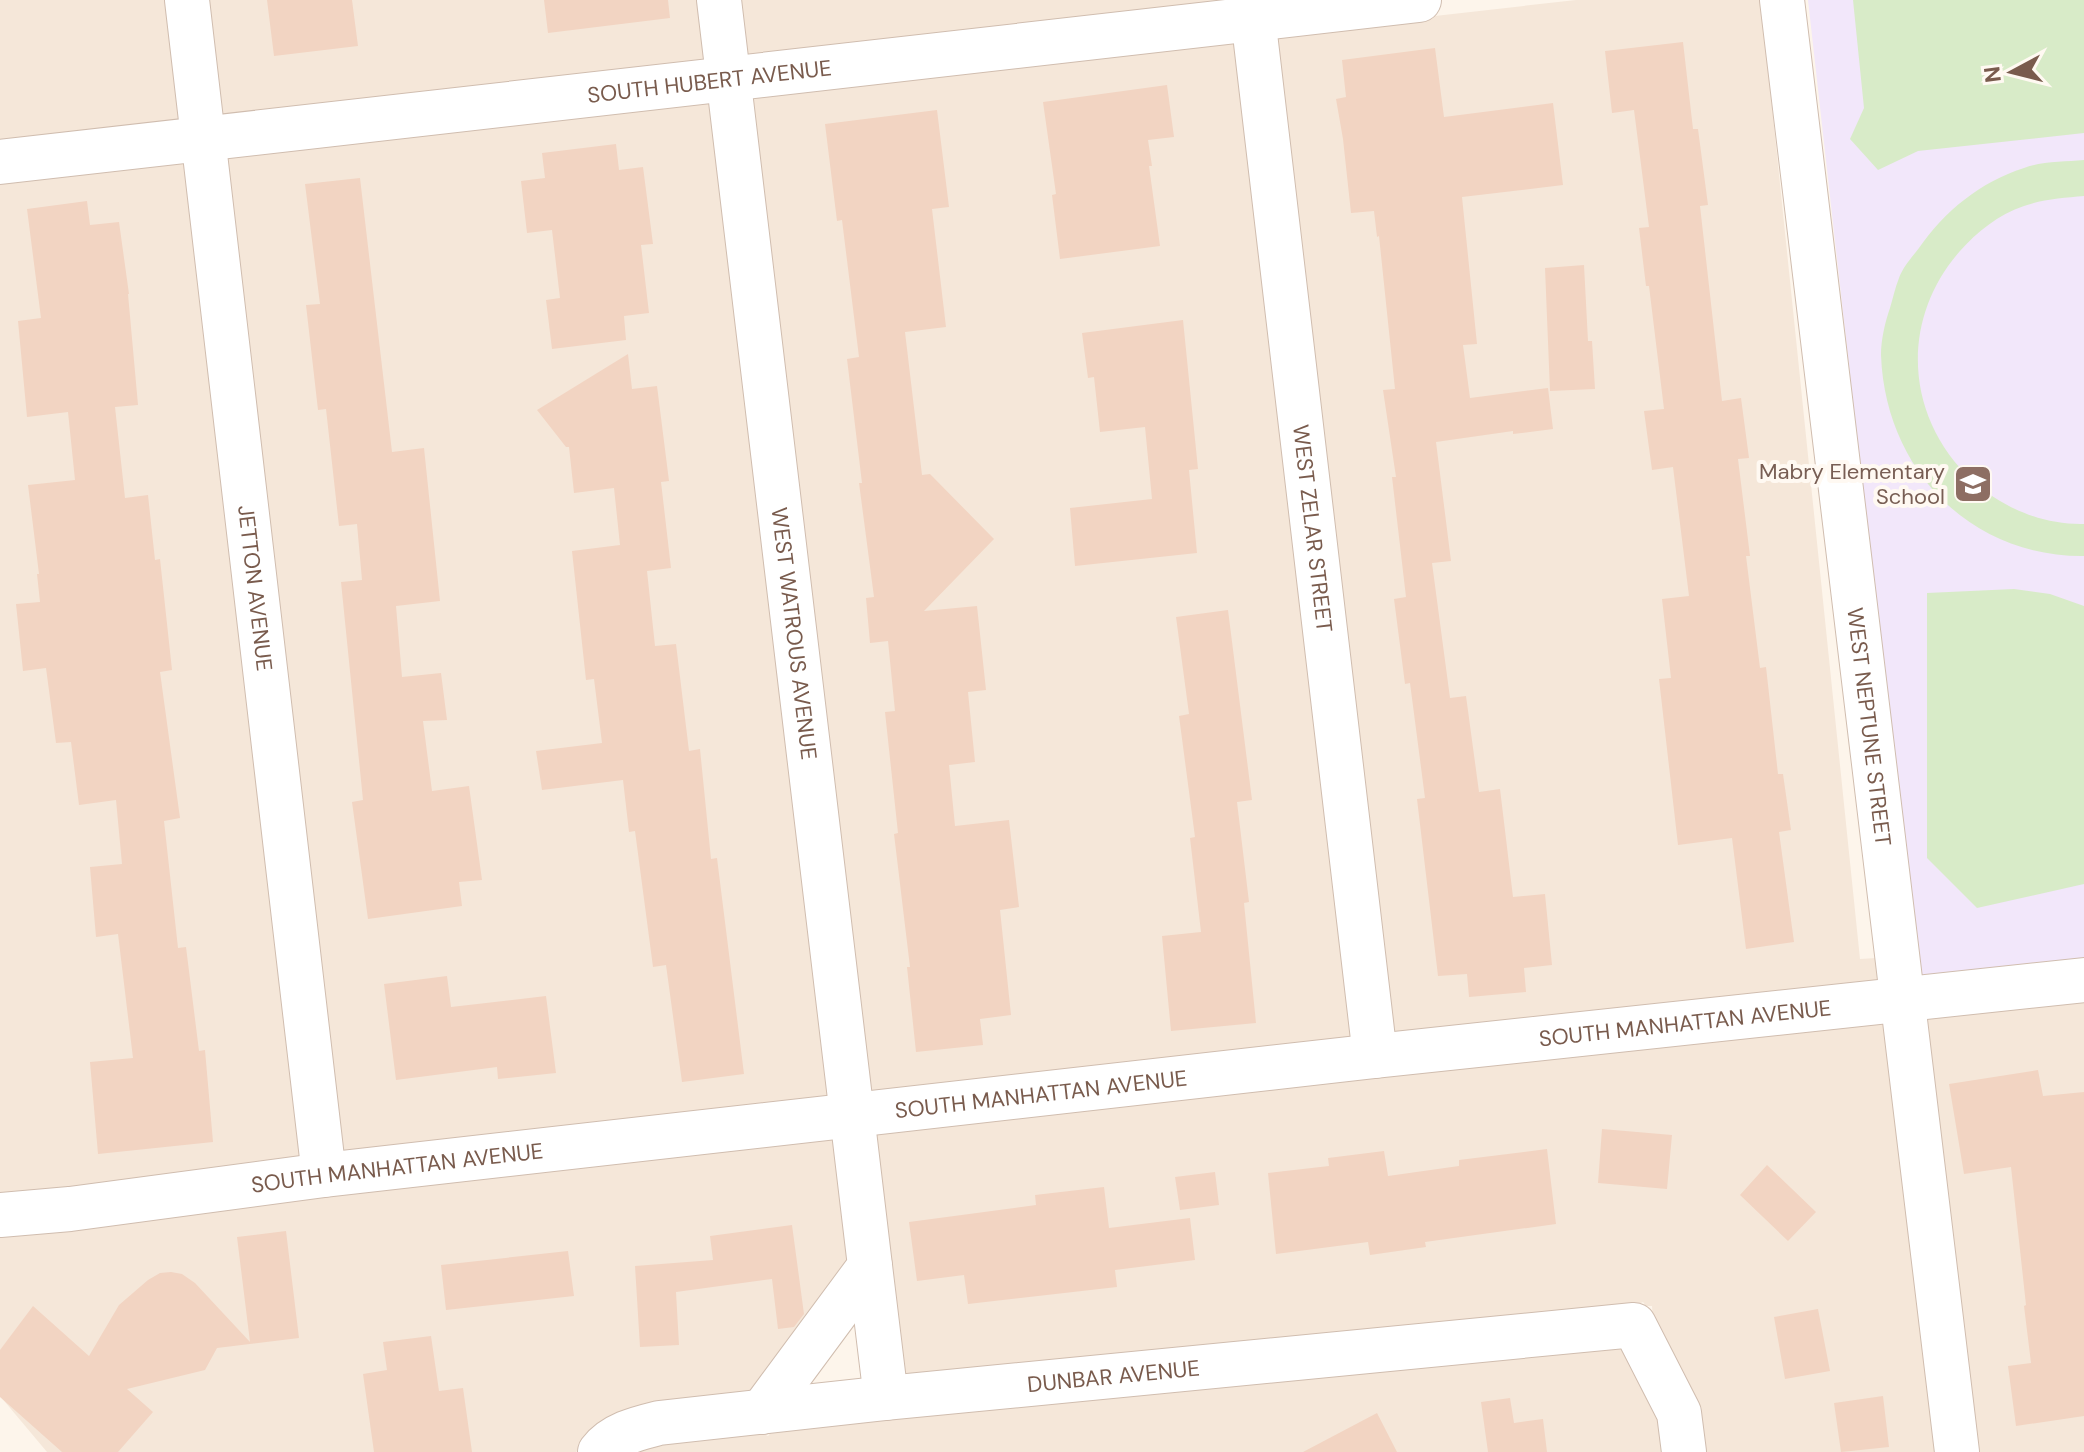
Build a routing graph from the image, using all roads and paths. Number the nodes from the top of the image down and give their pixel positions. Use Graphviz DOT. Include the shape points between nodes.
graph roads {
  1 [pos="187,0"];
  2 [pos="719,0"];
  3 [pos="1419,0"];
  4 [pos="1782,0"];
  5 [pos="1252,10"];
  6 [pos="728,79"];
  7 [pos="203,139"];
  8 [pos="0,162"];
  9 [pos="2084,980"];
  10 [pos="1901,999"];
  11 [pos="1375,1056"];
  12 [pos="852,1115"];
  13 [pos="324,1175"];
  14 [pos="0,1215"];
  15 [pos="870,1266"];
  16 [pos="886,1398"];
  17 [pos="762,1412"];
  18 [pos="600,1452"];
  19 [pos="1684,1452"];
  20 [pos="1957,1452"];
  1 -- 7 [label="street, JETTON AVENUE"];
  2 -- 6 [label="street, WEST WATROUS AVENUE"];
  3 -- 5 [label="street, SOUTH HUBERT AVENUE"];
  4 -- 10 [label="street, WEST NEPTUNE STREET"];
  5 -- 6 [label="street, SOUTH HUBERT AVENUE"];
  5 -- 11 [label="street, WEST ZELAR STREET"];
  6 -- 7 [label="street, SOUTH HUBERT AVENUE"];
  6 -- 12 [label="street, WEST WATROUS AVENUE"];
  7 -- 8 [label="street, SOUTH HUBERT AVENUE"];
  7 -- 13 [label="street, JETTON AVENUE"];
  9 -- 10 [label="street, SOUTH MANHATTAN AVENUE"];
  10 -- 11 [label="street, SOUTH MANHATTAN AVENUE"];
  10 -- 20 [label="street, WEST NEPTUNE STREET"];
  11 -- 12 [label="street, SOUTH MANHATTAN AVENUE"];
  12 -- 13 [label="street, SOUTH MANHATTAN AVENUE"];
  12 -- 15 [label="street, WEST WATROUS AVENUE"];
  13 -- 14 [label="street, SOUTH MANHATTAN AVENUE"];
  15 -- 16 [label="street, WEST WATROUS AVENUE"];
  15 -- 17 [label="street"];
  16 -- 17 [label="street, DUNBAR AVENUE"];
  16 -- 19 [label="street, DUNBAR AVENUE" via="1634,1325 1679,1413"];
  17 -- 18 [label="street, DUNBAR AVENUE" via="659,1423 635,1429"];
}
